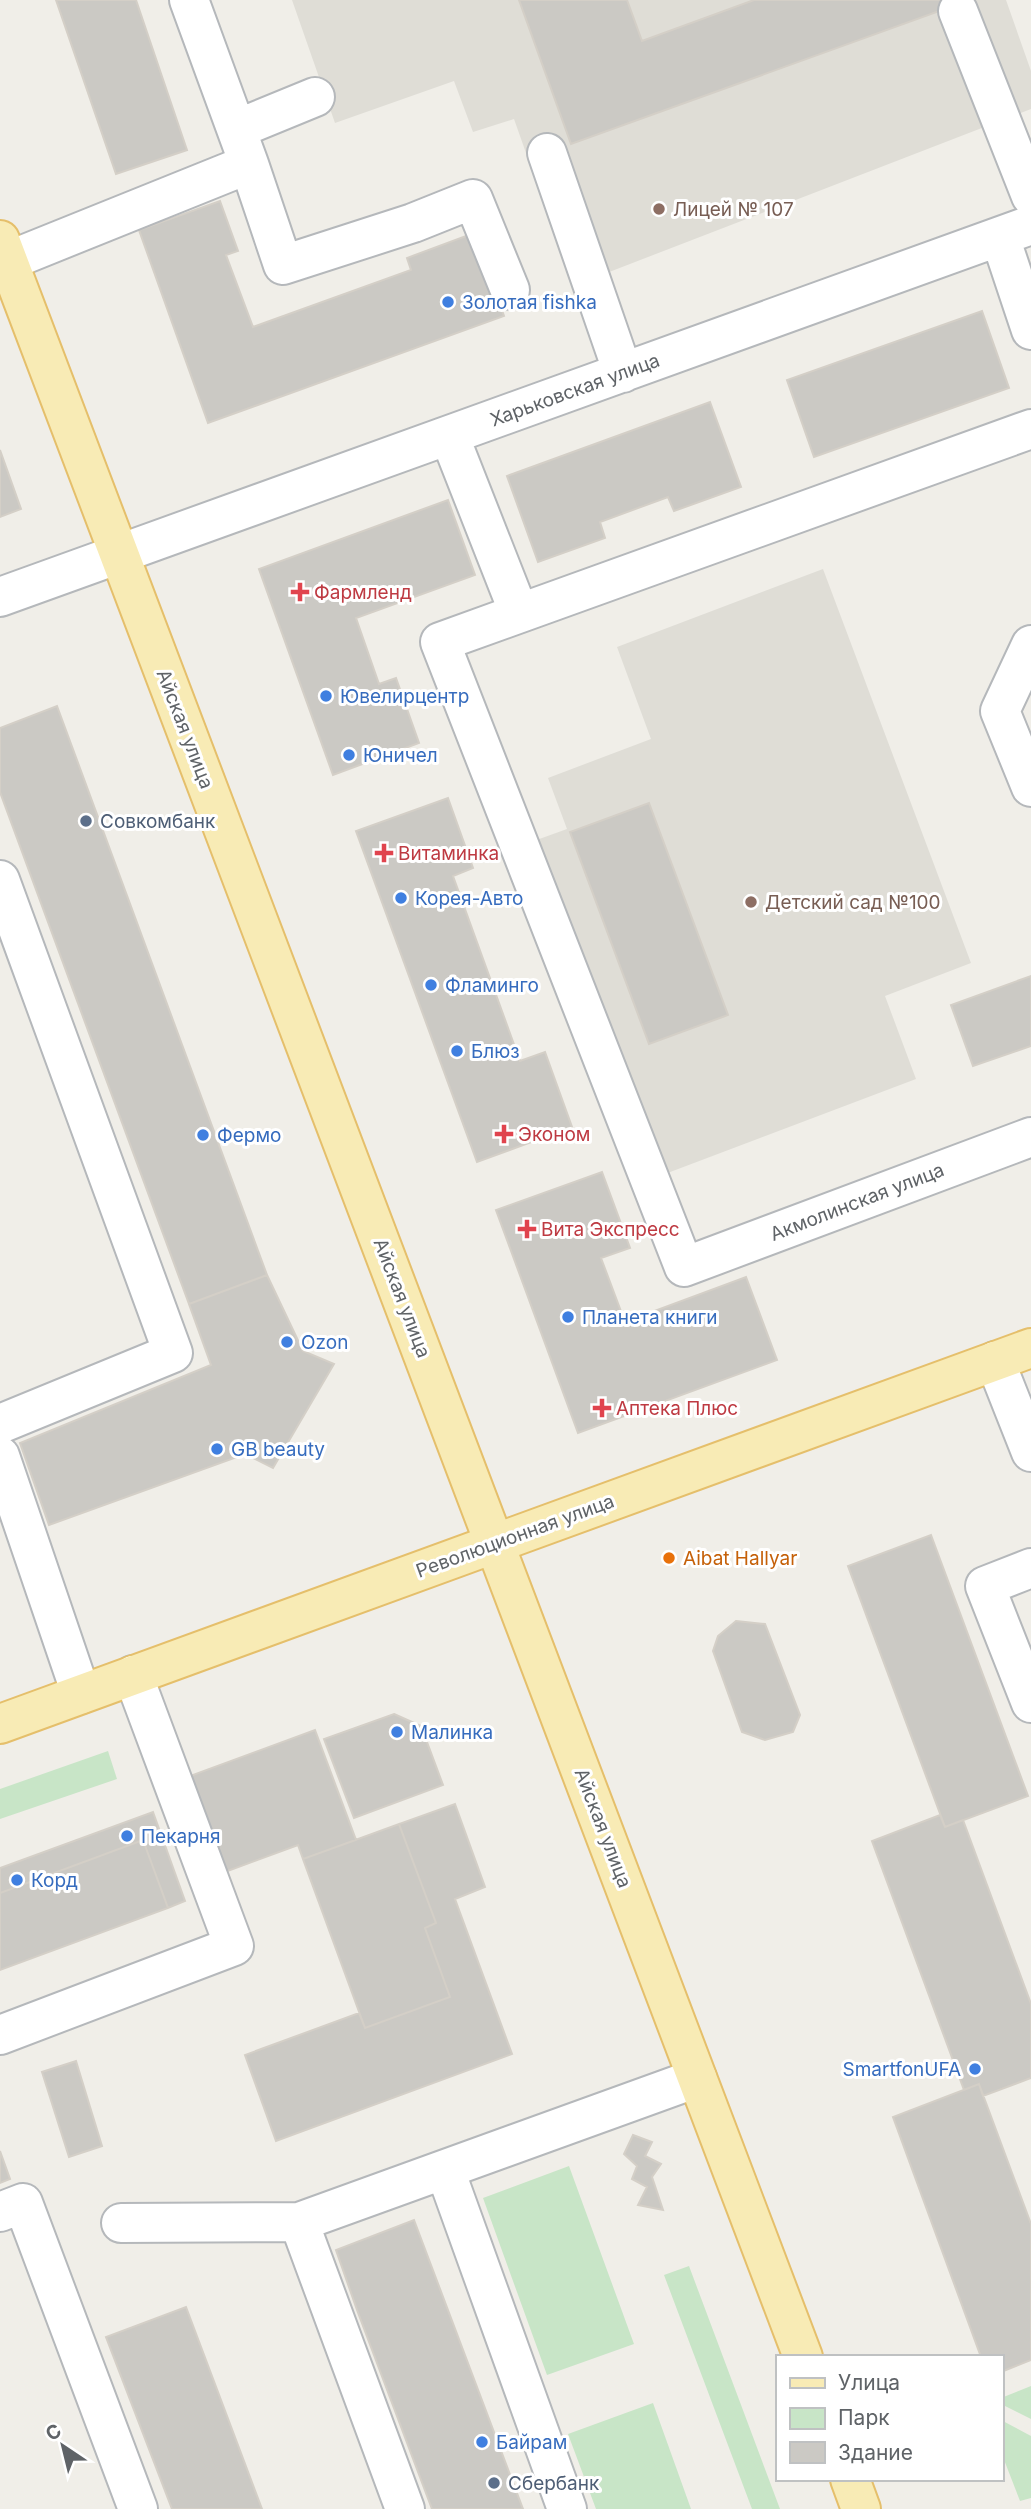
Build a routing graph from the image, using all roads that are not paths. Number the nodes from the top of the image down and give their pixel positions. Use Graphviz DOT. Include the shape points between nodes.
graph roads {
  1 [pos="189,0"];
  2 [pos="958,12"];
  3 [pos="315,97"];
  4 [pos="243,147"];
  5 [pos="547,153"];
  6 [pos="1031,196"];
  7 [pos="1015,231"];
  8 [pos="4,251"];
  9 [pos="510,290"];
  10 [pos="1031,330"];
  11 [pos="623,373"];
  12 [pos="1031,429"];
  13 [pos="449,435"];
  14 [pos="119,554"];
  15 [pos="0,597"];
  16 [pos="519,613"];
  17 [pos="1031,645"];
  18 [pos="1031,787"];
  19 [pos="0,880"];
  20 [pos="1031,1137"];
  21 [pos="1031,1348"];
  22 [pos="995,1361"];
  23 [pos="0,1424"];
  24 [pos="1031,1452"];
  25 [pos="0,1456"];
  26 [pos="494,1544"];
  27 [pos="1031,1568"];
  28 [pos="133,1675"];
  29 [pos="81,1694"];
  30 [pos="1031,1703"];
  31 [pos="0,1724"];
  32 [pos="0,2035"];
  33 [pos="697,2078"];
  34 [pos="444,2170"];
  35 [pos="0,2212"];
  36 [pos="299,2222"];
  37 [pos="121,2223"];
  38 [pos="802,2355"];
  39 [pos="851,2481"];
  40 [pos="138,2509"];
  41 [pos="405,2509"];
  42 [pos="567,2509"];
  43 [pos="861,2509"];
  1 -- 4 [label="street"];
  2 -- 6 [label="street"];
  3 -- 4 [label="street"];
  4 -- 8 [label="street"];
  4 -- 9 [label="street" via="283,265 473,199"];
  5 -- 11 [label="street"];
  7 -- 10 [label="street"];
  7 -- 11 [label="street, Харьковская улица"];
  8 -- 14 [label="main road, Айская улица"];
  11 -- 13 [label="street, Харьковская улица"];
  12 -- 16 [label="street"];
  13 -- 14 [label="street, Харьковская улица"];
  13 -- 16 [label="street"];
  14 -- 15 [label="street, Харьковская улица"];
  14 -- 26 [label="main road, Айская улица"];
  16 -- 20 [label="street, Акмолинская улица" via="440,642 684,1267"];
  17 -- 18 [label="street" via="1000,710"];
  19 -- 23 [label="street" via="173,1353"];
  21 -- 22 [label="main road, Революционная улица"];
  22 -- 24 [label="street"];
  22 -- 26 [label="main road, Революционная улица"];
  25 -- 29 [label="street"];
  26 -- 28 [label="main road, Революционная улица"];
  26 -- 33 [label="main road, Айская улица"];
  27 -- 30 [label="street" via="985,1587"];
  28 -- 29 [label="main road, Революционная улица"];
  28 -- 32 [label="street" via="234,1946"];
  29 -- 31 [label="main road, Революционная улица"];
  33 -- 34 [label="street"];
  33 -- 38 [label="main road, Айская улица"];
  34 -- 36 [label="street"];
  34 -- 42 [label="street"];
  35 -- 40 [label="street" via="23,2203"];
  36 -- 37 [label="street"];
  36 -- 41 [label="street"];
  39 -- 43 [label="main road"];
}
